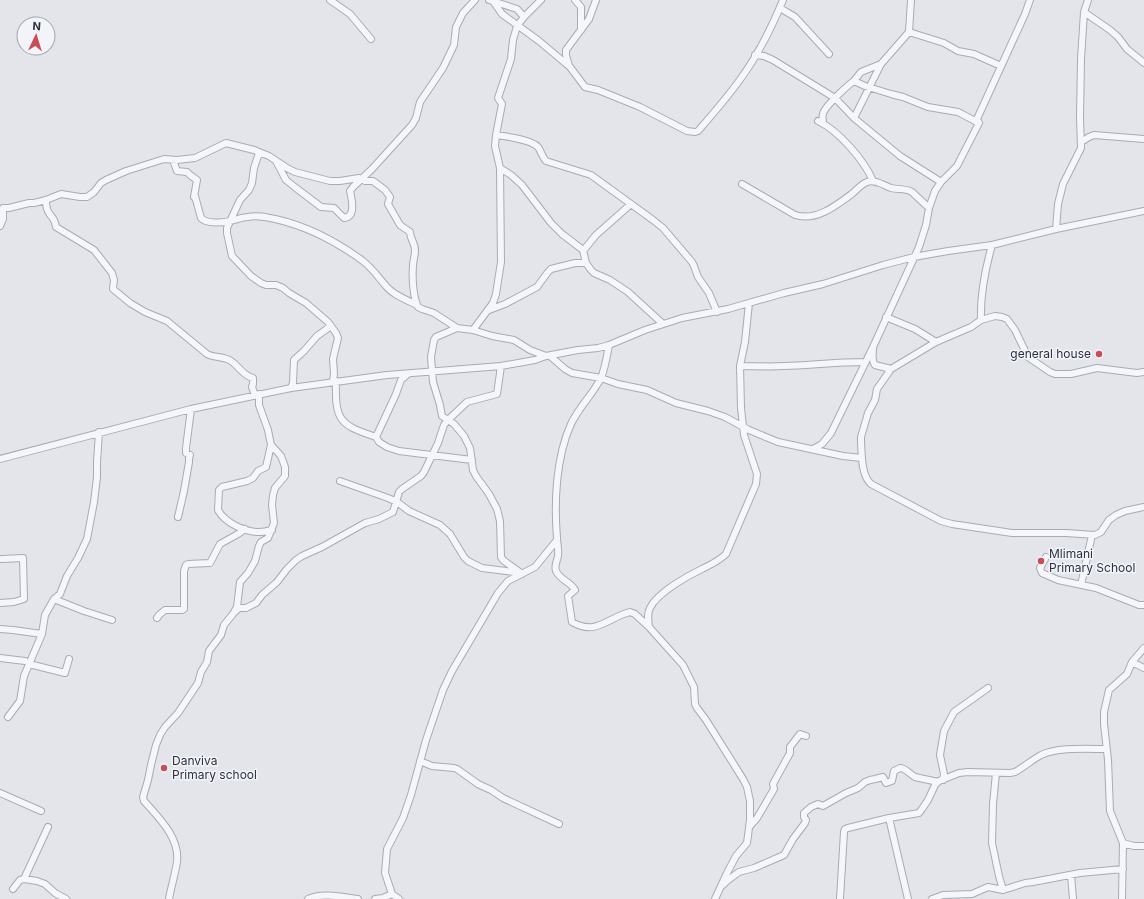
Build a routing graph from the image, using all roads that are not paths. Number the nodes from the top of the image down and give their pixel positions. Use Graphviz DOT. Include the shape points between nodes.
graph roads {
  1 [pos="330,0"];
  2 [pos="475,0"];
  3 [pos="541,0"];
  4 [pos="575,0"];
  5 [pos="596,0"];
  6 [pos="783,0"];
  7 [pos="911,0"];
  8 [pos="1030,0"];
  9 [pos="1088,0"];
  10 [pos="491,1"];
  11 [pos="780,8"];
  12 [pos="1084,12"];
  13 [pos="524,16"];
  14 [pos="517,26"];
  15 [pos="581,30"];
  16 [pos="909,32"];
  17 [pos="371,39"];
  18 [pos="829,54"];
  19 [pos="756,55"];
  20 [pos="1144,63"];
  21 [pos="881,64"];
  22 [pos="1001,66"];
  23 [pos="570,67"];
  24 [pos="853,82"];
  25 [pos="870,87"];
  26 [pos="835,98"];
  27 [pos="854,118"];
  28 [pos="979,123"];
  29 [pos="496,135"];
  30 [pos="1144,139"];
  31 [pos="1081,142"];
  32 [pos="259,153"];
  33 [pos="173,160"];
  34 [pos="275,160"];
  35 [pos="500,168"];
  36 [pos="362,179"];
  37 [pos="873,181"];
  38 [pos="941,182"];
  39 [pos="742,184"];
  40 [pos="46,200"];
  41 [pos="631,204"];
  42 [pos="929,208"];
  43 [pos="1144,211"];
  44 [pos="230,222"];
  45 [pos="0,226"];
  46 [pos="1056,229"];
  47 [pos="992,245"];
  48 [pos="583,251"];
  49 [pos="914,257"];
  50 [pos="586,263"];
  51 [pos="749,303"];
  52 [pos="417,306"];
  53 [pos="488,310"];
  54 [pos="717,312"];
  55 [pos="886,317"];
  56 [pos="981,320"];
  57 [pos="664,324"];
  58 [pos="331,326"];
  59 [pos="457,328"];
  60 [pos="472,330"];
  61 [pos="936,342"];
  62 [pos="609,345"];
  63 [pos="873,347"];
  64 [pos="548,356"];
  65 [pos="865,362"];
  66 [pos="501,366"];
  67 [pos="740,366"];
  68 [pos="891,370"];
  69 [pos="432,371"];
  70 [pos="1144,372"];
  71 [pos="408,374"];
  72 [pos="601,378"];
  73 [pos="335,381"];
  74 [pos="291,388"];
  75 [pos="257,395"];
  76 [pos="191,409"];
  77 [pos="448,420"];
  78 [pos="742,426"];
  79 [pos="99,432"];
  80 [pos="376,437"];
  81 [pos="271,445"];
  82 [pos="813,449"];
  83 [pos="432,454"];
  84 [pos="862,458"];
  85 [pos="0,459"];
  86 [pos="472,460"];
  87 [pos="340,481"];
  88 [pos="397,502"];
  89 [pos="1144,507"];
  90 [pos="178,517"];
  91 [pos="245,529"];
  92 [pos="272,530"];
  93 [pos="1092,535"];
  94 [pos="557,540"];
  95 [pos="1046,557"];
  96 [pos="2,559"];
  97 [pos="522,574"];
  98 [pos="1081,585"];
  99 [pos="54,599"];
  100 [pos="0,603"];
  101 [pos="1144,605"];
  102 [pos="233,614"];
  103 [pos="157,618"];
  104 [pos="112,620"];
  105 [pos="649,627"];
  106 [pos="0,629"];
  107 [pos="42,634"];
  108 [pos="1144,648"];
  109 [pos="0,658"];
  110 [pos="68,659"];
  111 [pos="1132,662"];
  112 [pos="27,663"];
  113 [pos="1144,668"];
  114 [pos="988,688"];
  115 [pos="8,717"];
  116 [pos="806,736"];
  117 [pos="1106,749"];
  118 [pos="420,761"];
  119 [pos="996,773"];
  120 [pos="940,781"];
  121 [pos="0,793"];
  122 [pos="41,811"];
  123 [pos="889,818"];
  124 [pos="559,824"];
  125 [pos="48,827"];
  126 [pos="749,827"];
  127 [pos="1123,843"];
  128 [pos="1144,846"];
  129 [pos="1123,869"];
  130 [pos="1071,875"];
  131 [pos="24,879"];
  132 [pos="720,887"];
  133 [pos="13,889"];
  134 [pos="1003,890"];
  135 [pos="392,894"];
  136 [pos="66,899"];
  137 [pos="169,899"];
  138 [pos="308,899"];
  139 [pos="358,899"];
  140 [pos="375,899"];
  141 [pos="399,899"];
  142 [pos="715,899"];
  143 [pos="840,899"];
  144 [pos="908,899"];
  145 [pos="932,899"];
  146 [pos="1073,899"];
  147 [pos="1122,899"];
  1 -- 17 [label="street" via="350,14"];
  2 -- 36 [label="street" via="463,13 456,27 454,45 443,68 420,102 412,125"];
  3 -- 13 [label="street"];
  4 -- 15 [label="street" via="581,7"];
  5 -- 15 [label="street" via="589,19"];
  6 -- 11 [label="street"];
  7 -- 16 [label="street"];
  8 -- 22 [label="street"];
  9 -- 12 [label="street"];
  10 -- 13 [label="street" via="517,9"];
  10 -- 14 [label="street"];
  11 -- 18 [label="street" via="795,17"];
  11 -- 19 [label="street"];
  12 -- 20 [label="street" via="1110,30"];
  12 -- 31 [label="street"];
  13 -- 14 [label="street"];
  14 -- 23 [label="street"];
  14 -- 29 [label="street" via="511,59 498,98 502,104"];
  15 -- 23 [label="street" via="566,50"];
  16 -- 21 [label="street"];
  16 -- 22 [label="street"];
  19 -- 23 [label="street" via="730,94 695,132 687,131 641,107 585,87"];
  19 -- 26 [label="street" via="773,60"];
  21 -- 24 [label="street" via="861,72"];
  21 -- 25 [label="street"];
  22 -- 28 [label="street" via="977,119"];
  24 -- 25 [label="street"];
  24 -- 26 [label="street"];
  25 -- 27 [label="street"];
  25 -- 28 [label="street" via="928,107 958,112"];
  26 -- 27 [label="street"];
  26 -- 37 [label="street" via="823,112 820,122 847,143"];
  27 -- 38 [label="street" via="900,156"];
  28 -- 38 [label="street" via="957,166"];
  29 -- 35 [label="street" via="495,146"];
  29 -- 41 [label="street" via="533,144 538,147 546,161 591,175"];
  30 -- 31 [label="street" via="1094,135"];
  31 -- 46 [label="street" via="1081,148 1063,184"];
  32 -- 33 [label="street" via="226,143 195,158"];
  32 -- 34 [label="street"];
  32 -- 44 [label="street" via="252,183 240,200"];
  33 -- 40 [label="street" via="164,159 126,171 101,183 87,196 61,194"];
  33 -- 44 [label="street" via="177,171 187,172 197,180 194,196 201,218 205,221"];
  34 -- 36 [label="street" via="295,172 330,181"];
  34 -- 36 [label="street" via="286,180 321,207 334,208 344,218 349,216 352,208 350,191"];
  35 -- 48 [label="street" via="522,185 551,223"];
  35 -- 53 [label="street" via="501,262 496,294"];
  36 -- 52 [label="street" via="373,181 385,190 390,197 388,204 400,225 410,232 415,251 412,276"];
  37 -- 39 [label="street" via="864,184 840,203 823,212 804,217 795,215"];
  37 -- 42 [label="street" via="891,188 908,190"];
  38 -- 42 [label="street"];
  40 -- 45 [label="street" via="3,208"];
  40 -- 75 [label="street" via="47,209 55,220 56,227 94,250 111,270 113,289 130,303 166,321 207,354 231,361 246,376 253,378 252,387"];
  41 -- 48 [label="street" via="596,235"];
  41 -- 54 [label="street" via="663,228 692,262"];
  42 -- 49 [label="street" via="924,233"];
  43 -- 46 [label="street"];
  44 -- 52 [label="street" via="248,216 262,217 290,223 323,236 363,261 392,291"];
  44 -- 58 [label="street" via="227,233 231,252 241,266 266,286 283,288 306,302"];
  46 -- 47 [label="street"];
  47 -- 49 [label="street"];
  47 -- 56 [label="street" via="985,269 980,306"];
  48 -- 50 [label="street"];
  49 -- 51 [label="street"];
  49 -- 55 [label="street"];
  50 -- 53 [label="street" via="551,269 537,287 508,303"];
  50 -- 57 [label="street" via="594,273 628,292"];
  51 -- 54 [label="street"];
  51 -- 67 [label="street"];
  52 -- 59 [label="street" via="434,313"];
  53 -- 60 [label="street"];
  54 -- 57 [label="street"];
  55 -- 61 [label="street" via="915,329"];
  55 -- 63 [label="street"];
  56 -- 61 [label="street"];
  56 -- 70 [label="street" via="995,316 1007,319 1028,357 1055,374 1071,374 1100,368"];
  57 -- 62 [label="street"];
  58 -- 73 [label="street" via="338,338 333,359"];
  58 -- 74 [label="street" via="317,336 294,360"];
  59 -- 60 [label="street"];
  59 -- 69 [label="street" via="434,340"];
  60 -- 64 [label="street" via="514,340 530,350"];
  61 -- 68 [label="street"];
  62 -- 64 [label="street"];
  62 -- 72 [label="street"];
  63 -- 65 [label="street"];
  63 -- 68 [label="street" via="874,364"];
  64 -- 66 [label="street"];
  64 -- 72 [label="street" via="572,373"];
  65 -- 67 [label="street"];
  65 -- 82 [label="street" via="831,433 822,444"];
  66 -- 69 [label="street"];
  66 -- 77 [label="street" via="497,394 467,402"];
  67 -- 78 [label="street"];
  68 -- 84 [label="street" via="877,389 868,413 861,437"];
  69 -- 71 [label="street"];
  69 -- 77 [label="street" via="441,414"];
  71 -- 73 [label="street"];
  71 -- 80 [label="street" via="401,380"];
  72 -- 78 [label="street" via="647,390 676,403 725,417"];
  72 -- 94 [label="street" via="574,418 564,444 558,474"];
  73 -- 74 [label="street"];
  73 -- 80 [label="street" via="339,416 354,430"];
  74 -- 75 [label="street"];
  75 -- 76 [label="street"];
  75 -- 81 [label="street"];
  76 -- 79 [label="street"];
  76 -- 90 [label="street" via="186,448 186,453 190,455"];
  77 -- 83 [label="street"];
  77 -- 86 [label="street" via="460,429 470,448"];
  78 -- 82 [label="street" via="781,443"];
  78 -- 105 [label="street" via="757,479 726,554 689,575 657,598 649,612"];
  79 -- 85 [label="street"];
  79 -- 99 [label="street" via="97,477 87,538 60,594"];
  80 -- 83 [label="street" via="379,442 391,449"];
  81 -- 91 [label="street" via="265,467 253,478 219,490 219,512 224,518"];
  81 -- 92 [label="street" via="281,456 286,472 273,495"];
  82 -- 84 [label="street"];
  83 -- 86 [label="street"];
  83 -- 88 [label="street" via="424,472 399,492"];
  84 -- 93 [label="street" via="866,478 871,484 941,521 1012,533"];
  86 -- 97 [label="street" via="476,476 490,494 497,509 500,520 500,557"];
  87 -- 88 [label="street"];
  88 -- 97 [label="street" via="409,511 443,527 468,561 482,568"];
  88 -- 102 [label="street" via="393,512 365,523 296,560 256,603 239,608"];
  89 -- 93 [label="street" via="1125,510 1109,520 1101,532"];
  91 -- 92 [label="street" via="259,532"];
  91 -- 103 [label="street" via="220,544 210,563 186,564 184,609 165,610"];
  92 -- 102 [label="street" via="268,538 260,544 255,561 240,582 237,607"];
  93 -- 98 [label="street"];
  94 -- 97 [label="street" via="535,567"];
  94 -- 105 [label="street" via="556,569 562,579 575,590 568,596 572,622 584,628 592,627 630,612"];
  95 -- 98 [label="street" via="1040,568 1042,573"];
  96 -- 100 [label="street" via="23,558 24,599"];
  97 -- 118 [label="street" via="508,581 498,593 452,672 440,697"];
  98 -- 101 [label="street"];
  99 -- 104 [label="street"];
  99 -- 107 [label="street" via="45,615"];
  102 -- 137 [label="street" via="224,624 221,635 209,651 198,683 160,735 143,797 144,802 168,830 176,847 177,863"];
  105 -- 126 [label="street" via="683,665 694,687 697,708 746,784 750,801"];
  106 -- 107 [label="street"];
  107 -- 112 [label="street"];
  108 -- 111 [label="street"];
  109 -- 112 [label="street"];
  110 -- 112 [label="street" via="65,673"];
  111 -- 113 [label="street"];
  111 -- 117 [label="street" via="1127,674 1112,686 1108,693 1103,717"];
  112 -- 115 [label="street" via="20,701"];
  114 -- 120 [label="street" via="954,712 944,731 940,755 944,774"];
  116 -- 126 [label="street" via="800,734 790,747 790,753 773,784 774,789"];
  117 -- 119 [label="street" via="1068,749 1046,753 1015,772"];
  117 -- 127 [label="street" via="1110,813"];
  118 -- 124 [label="street" via="432,766 457,769 503,798"];
  118 -- 135 [label="street" via="403,818 387,849 385,873"];
  119 -- 120 [label="street" via="964,772"];
  119 -- 134 [label="street" via="992,843"];
  120 -- 123 [label="street" via="934,786 919,813"];
  120 -- 132 [label="street" via="915,777 906,769 900,768 894,771 892,780 886,783 883,777 870,780 823,806 815,805 804,813 806,823 784,855 739,872"];
  121 -- 122 [label="street"];
  123 -- 143 [label="street" via="845,830"];
  123 -- 144 [label="street"];
  125 -- 131 [label="street"];
  126 -- 132 [label="street" via="747,843 736,856"];
  127 -- 128 [label="street"];
  127 -- 129 [label="street"];
  129 -- 130 [label="street"];
  129 -- 147 [label="street"];
  130 -- 134 [label="street" via="1025,883"];
  130 -- 146 [label="street"];
  131 -- 133 [label="street"];
  131 -- 136 [label="street" via="43,883"];
  132 -- 142 [label="street"];
  134 -- 145 [label="street" via="988,887 972,894 943,895"];
  135 -- 140 [label="street"];
  135 -- 141 [label="street"];
  138 -- 139 [label="street" via="322,896"];
}
